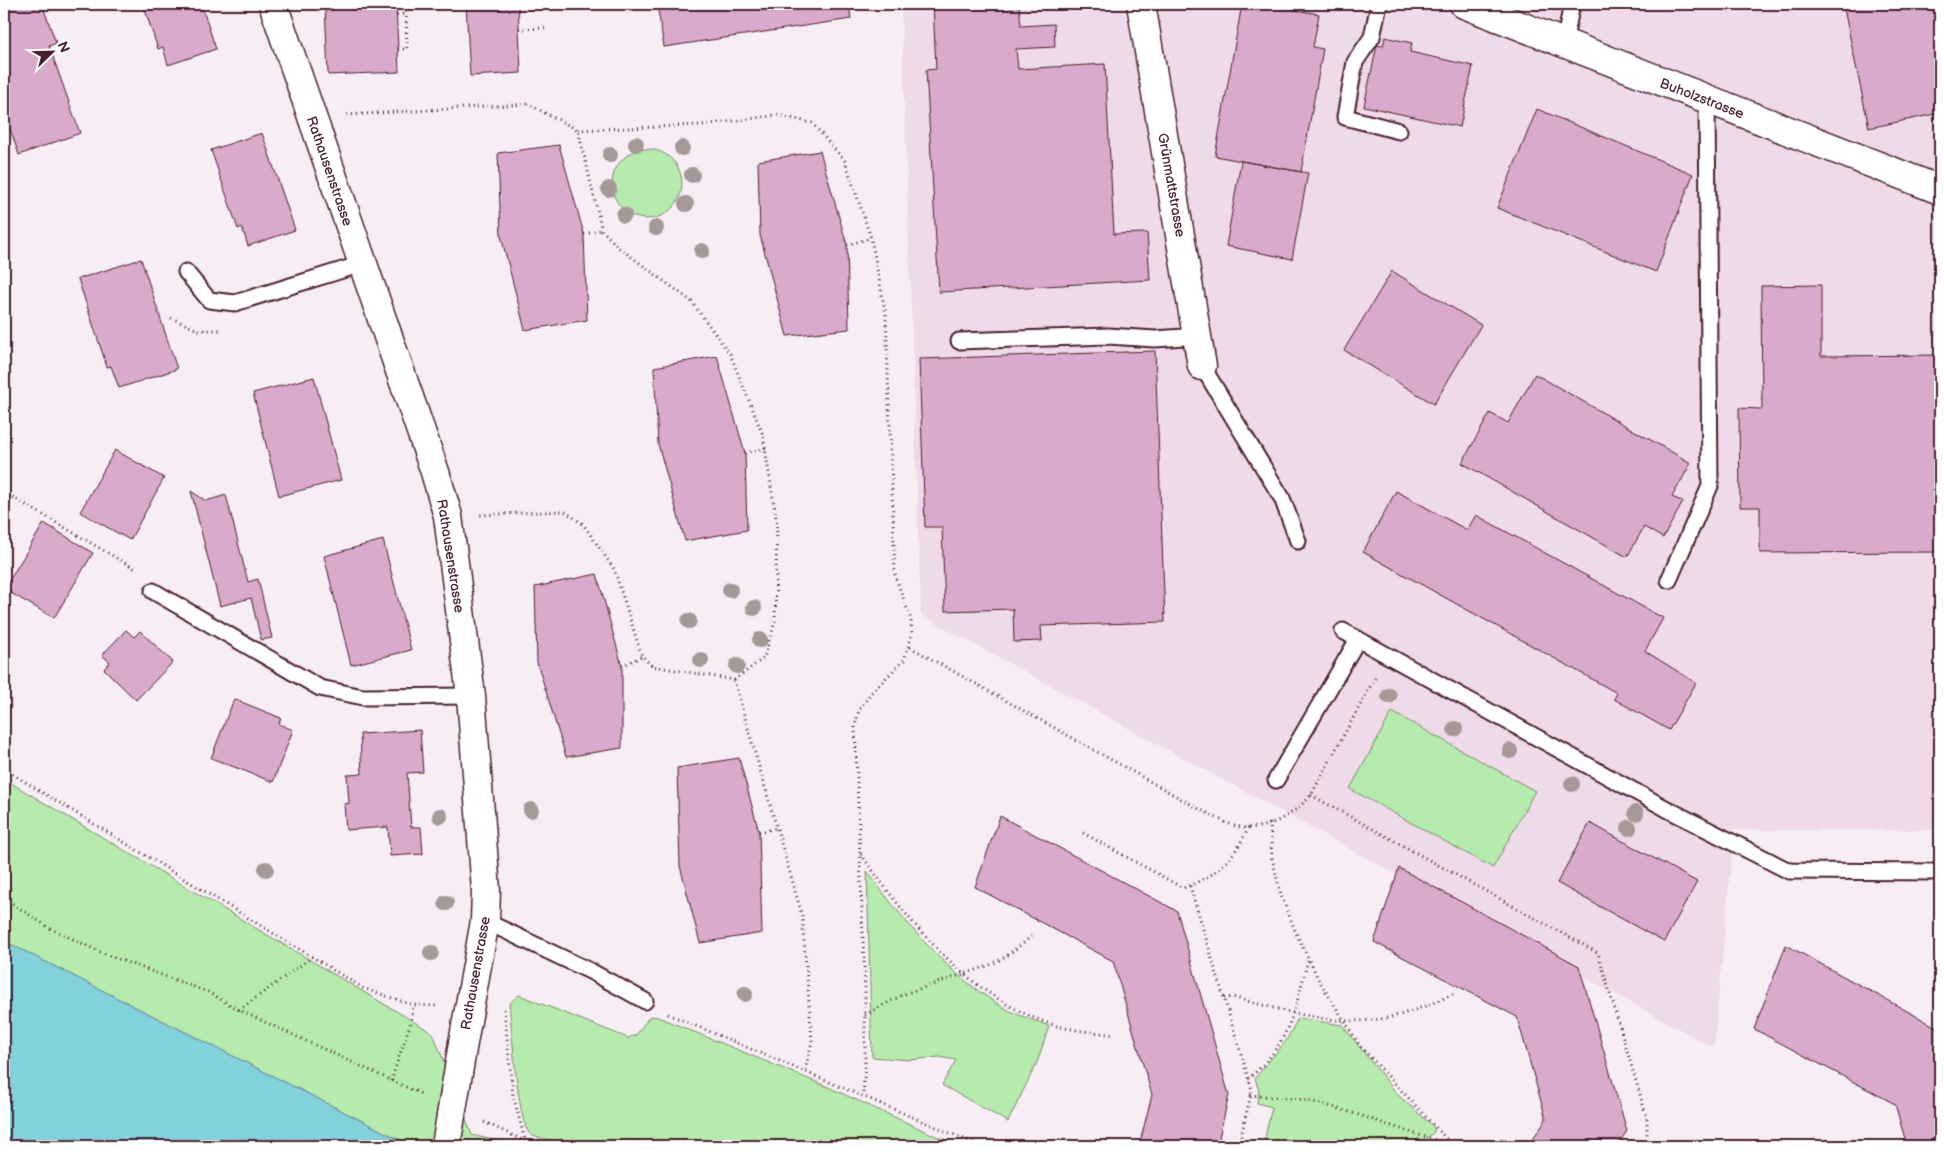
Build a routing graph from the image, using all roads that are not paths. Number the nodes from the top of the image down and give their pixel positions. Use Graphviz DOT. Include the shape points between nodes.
graph roads {
  1 [pos="273,4"];
  2 [pos="1141,4"];
  3 [pos="1379,4"];
  4 [pos="1464,4"];
  5 [pos="1572,4"];
  6 [pos="1564,44"];
  7 [pos="1707,100"];
  8 [pos="1399,130"];
  9 [pos="1940,190"];
  10 [pos="362,264"];
  11 [pos="186,272"];
  12 [pos="1198,336"];
  13 [pos="959,341"];
  14 [pos="1202,366"];
  15 [pos="1298,541"];
  16 [pos="1668,580"];
  17 [pos="153,591"];
  18 [pos="1343,630"];
  19 [pos="1358,639"];
  20 [pos="471,696"];
  21 [pos="1276,780"];
  22 [pos="1940,872"];
  23 [pos="485,921"];
  24 [pos="646,1001"];
  25 [pos="446,1146"];
  1 -- 10 [label="street, Rathausenstrasse"];
  2 -- 12 [label="street, Grünmattstrasse"];
  3 -- 8 [label="lane" via="1372,37 1355,62 1345,117"];
  4 -- 6 [label="street, Buholzstrasse"];
  5 -- 6 [label="lane"];
  6 -- 7 [label="street, Buholzstrasse"];
  7 -- 9 [label="street, Buholzstrasse"];
  7 -- 16 [label="lane" via="1710,486"];
  10 -- 11 [label="lane" via="235,303 209,300"];
  10 -- 20 [label="street, Rathausenstrasse" via="448,516"];
  12 -- 13 [label="lane"];
  12 -- 14 [label="street, Grünmattstrasse"];
  14 -- 15 [label="lane" via="1282,498"];
  17 -- 20 [label="lane" via="320,688 364,697"];
  18 -- 19 [label="lane"];
  19 -- 21 [label="lane"];
  19 -- 22 [label="lane" via="1667,809 1789,871"];
  20 -- 23 [label="street, Rathausenstrasse" via="486,890"];
  23 -- 24 [label="lane"];
  23 -- 25 [label="street, Rathausenstrasse, bridge"];
}
